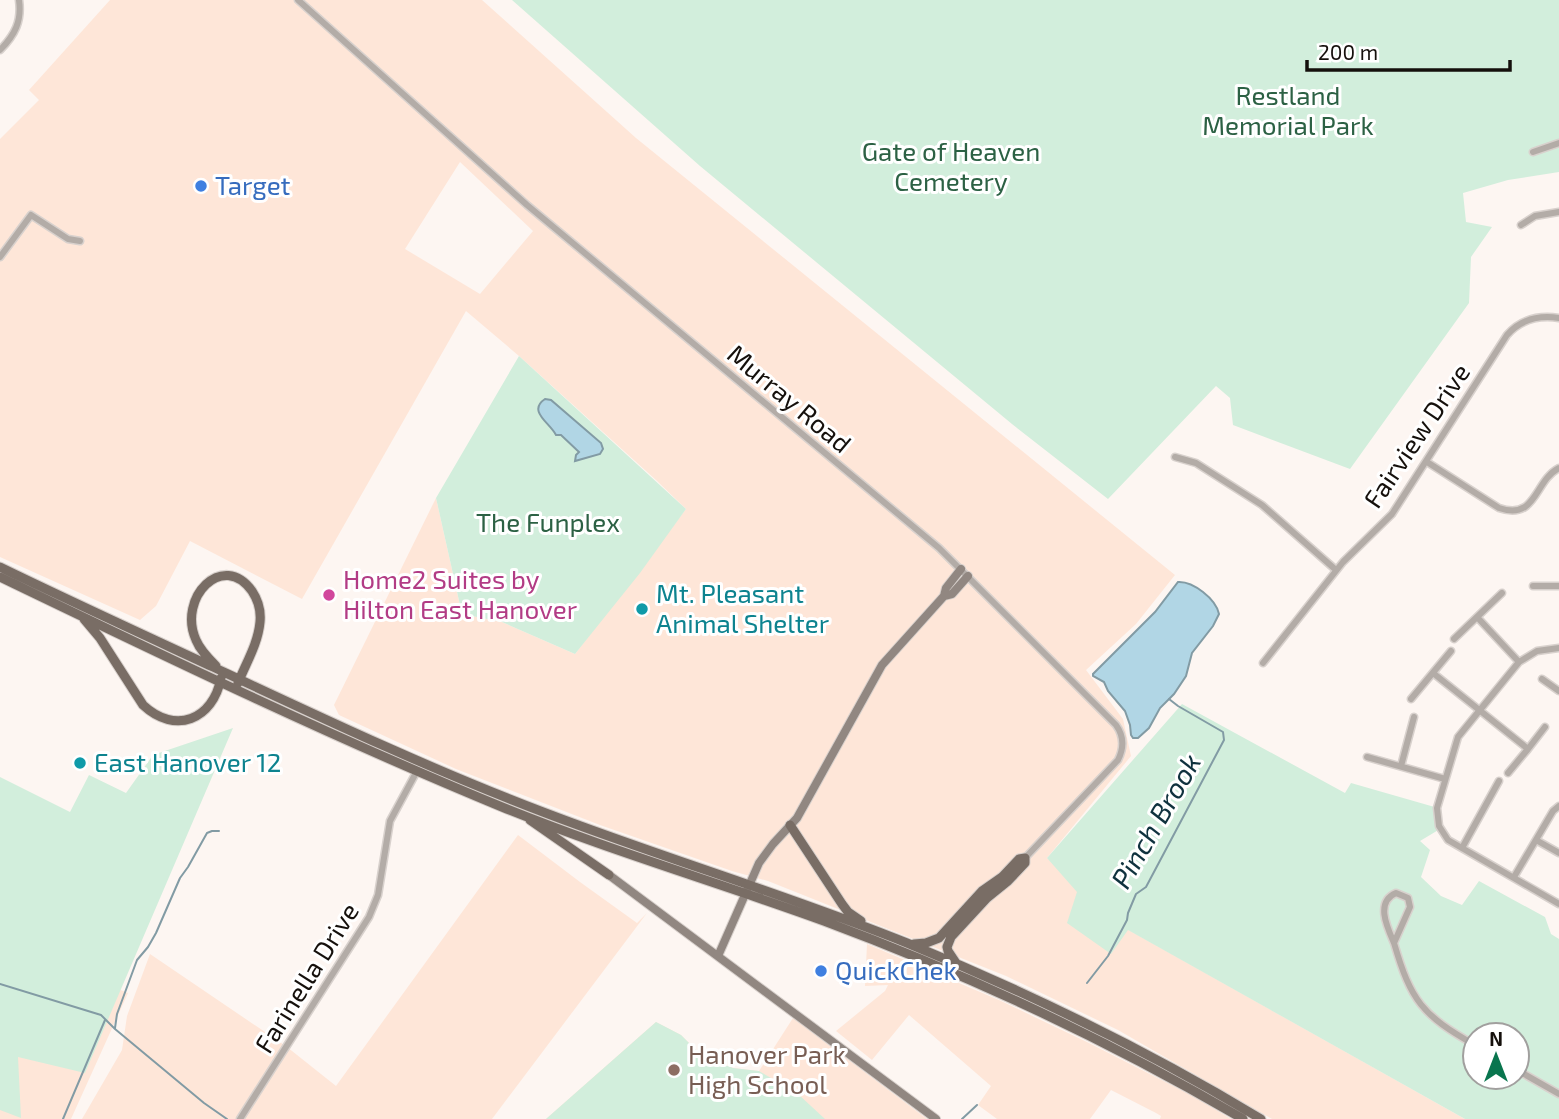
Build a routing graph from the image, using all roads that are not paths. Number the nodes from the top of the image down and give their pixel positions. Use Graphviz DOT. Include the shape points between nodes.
graph roads {
  1 [pos="19,0"];
  2 [pos="298,0"];
  3 [pos="0,50"];
  4 [pos="1559,143"];
  5 [pos="1533,152"];
  6 [pos="1559,212"];
  7 [pos="1521,225"];
  8 [pos="80,241"];
  9 [pos="0,257"];
  10 [pos="1559,318"];
  11 [pos="1175,457"];
  12 [pos="1427,462"];
  13 [pos="1559,468"];
  14 [pos="0,567"];
  15 [pos="961,569"];
  16 [pos="1336,570"];
  17 [pos="968,576"];
  18 [pos="0,577"];
  19 [pos="1533,586"];
  20 [pos="1559,586"];
  21 [pos="1502,593"];
  22 [pos="944,596"];
  23 [pos="82,616"];
  24 [pos="1477,617"];
  25 [pos="1454,639"];
  26 [pos="1559,648"];
  27 [pos="1451,651"];
  28 [pos="1519,662"];
  29 [pos="1263,663"];
  30 [pos="219,670"];
  31 [pos="1433,673"];
  32 [pos="1542,678"];
  33 [pos="221,682"];
  34 [pos="237,684"];
  35 [pos="1559,691"];
  36 [pos="1411,699"];
  37 [pos="1479,710"];
  38 [pos="1415,717"];
  39 [pos="1545,727"];
  40 [pos="1528,749"];
  41 [pos="1367,757"];
  42 [pos="1401,766"];
  43 [pos="417,771"];
  44 [pos="1508,773"];
  45 [pos="1445,779"];
  46 [pos="1499,781"];
  47 [pos="1559,806"];
  48 [pos="517,812"];
  49 [pos="790,825"];
  50 [pos="1536,840"];
  51 [pos="1462,848"];
  52 [pos="1559,853"];
  53 [pos="1025,858"];
  54 [pos="609,875"];
  55 [pos="1514,877"];
  56 [pos="748,890"];
  57 [pos="1559,904"];
  58 [pos="880,933"];
  59 [pos="908,943"];
  60 [pos="1394,943"];
  61 [pos="718,956"];
  62 [pos="957,964"];
  63 [pos="1461,1037"];
  64 [pos="1531,1078"];
  65 [pos="1559,1094"];
  66 [pos="240,1119"];
  67 [pos="936,1119"];
  68 [pos="1243,1119"];
  69 [pos="1261,1119"];
  1 -- 3 [label="street" via="19,21"];
  2 -- 15 [label="street, Murray Road" via="527,205"];
  4 -- 5 [label="street"];
  6 -- 7 [label="street" via="1535,216"];
  8 -- 9 [label="street" via="68,239 31,215"];
  10 -- 12 [label="street, Fairview Drive" via="1534,318 1513,328"];
  11 -- 16 [label="street" via="1196,463 1262,505"];
  12 -- 13 [label="street" via="1508,511 1530,505 1546,478"];
  12 -- 16 [label="street, Fairview Drive" via="1392,514"];
  14 -- 30 [label="main road"];
  15 -- 17 [label="street, Murray Road"];
  15 -- 22 [label="street"];
  16 -- 29 [label="street, Fairview Drive"];
  17 -- 22 [label="street" via="952,594"];
  17 -- 53 [label="street, Murray Road" via="1116,725 1122,737 1118,760"];
  18 -- 23 [label="main road"];
  19 -- 20 [label="street"];
  21 -- 24 [label="street"];
  22 -- 49 [label="street" via="882,665"];
  23 -- 33 [label="main road"];
  23 -- 33 [label="main road" via="143,705 161,718 184,720 200,715 212,703"];
  24 -- 25 [label="street"];
  24 -- 28 [label="street"];
  26 -- 28 [label="street" via="1537,651"];
  27 -- 31 [label="street"];
  28 -- 37 [label="street"];
  30 -- 33 [label="main road"];
  30 -- 34 [label="main road"];
  30 -- 34 [label="main road" via="195,640 192,613 201,589 212,579 227,576 251,590 260,615 256,641"];
  31 -- 36 [label="street"];
  31 -- 37 [label="street"];
  32 -- 35 [label="street"];
  33 -- 34 [label="main road"];
  34 -- 43 [label="main road"];
  34 -- 56 [label="main road" via="499,795"];
  37 -- 40 [label="street"];
  37 -- 45 [label="street" via="1457,740"];
  38 -- 42 [label="street"];
  39 -- 40 [label="street"];
  40 -- 44 [label="street"];
  41 -- 42 [label="street"];
  42 -- 45 [label="street"];
  43 -- 48 [label="main road"];
  43 -- 66 [label="street, Farinella Drive" via="390,821 378,895 369,917"];
  45 -- 51 [label="street" via="1437,821 1444,836"];
  46 -- 51 [label="street"];
  47 -- 50 [label="street"];
  48 -- 54 [label="main road"];
  48 -- 56 [label="main road"];
  49 -- 56 [label="street" via="762,857"];
  49 -- 58 [label="main road" via="848,912"];
  50 -- 52 [label="street"];
  50 -- 55 [label="street"];
  51 -- 55 [label="street"];
  53 -- 59 [label="main road" via="982,891 939,938"];
  53 -- 62 [label="main road" via="951,937 947,947"];
  54 -- 61 [label="street"];
  55 -- 57 [label="street"];
  56 -- 58 [label="main road"];
  56 -- 61 [label="street"];
  56 -- 68 [label="main road" via="1027,1006"];
  58 -- 59 [label="main road"];
  59 -- 62 [label="main road"];
  60 -- 60 [label="street" via="1410,907 1408,898 1400,893 1388,897 1384,906"];
  60 -- 63 [label="street" via="1419,1004 1435,1021"];
  61 -- 67 [label="street"];
  62 -- 69 [label="main road" via="1115,1039"];
  64 -- 65 [label="street"];
}
